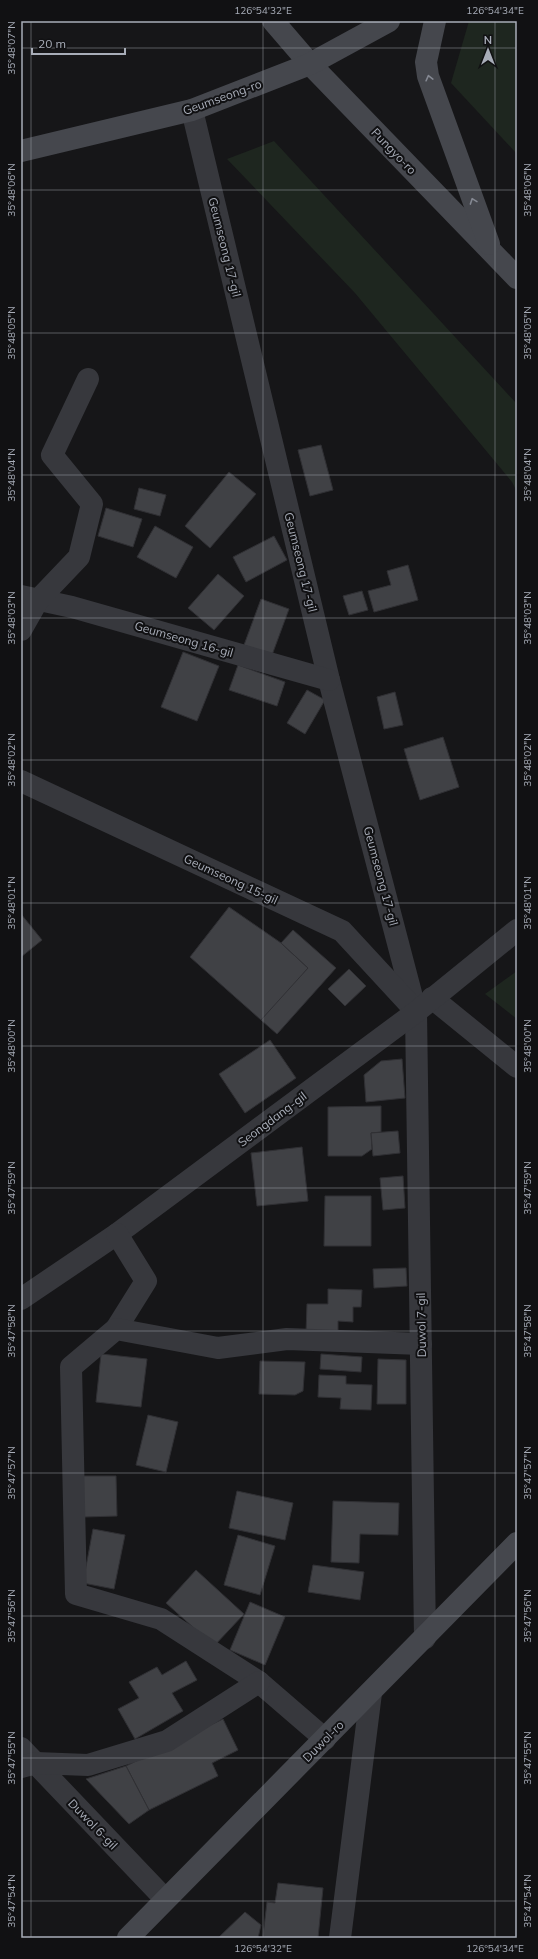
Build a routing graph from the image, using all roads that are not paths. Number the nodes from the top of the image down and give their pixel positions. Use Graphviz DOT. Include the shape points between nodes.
graph roads {
  1 [pos="273,21"];
  2 [pos="389,21"];
  3 [pos="435,21"];
  4 [pos="310,64"];
  5 [pos="192,110"];
  6 [pos="21,151"];
  7 [pos="495,254"];
  8 [pos="517,270"];
  9 [pos="517,278"];
  10 [pos="517,287"];
  11 [pos="88,379"];
  12 [pos="29,598"];
  13 [pos="21,630"];
  14 [pos="329,680"];
  15 [pos="21,781"];
  16 [pos="517,930"];
  17 [pos="424,1005"];
  18 [pos="517,1067"];
  19 [pos="117,1234"];
  20 [pos="21,1299"];
  21 [pos="116,1329"];
  22 [pos="421,1344"];
  23 [pos="517,1543"];
  24 [pos="425,1638"];
  25 [pos="259,1682"];
  26 [pos="371,1693"];
  27 [pos="326,1738"];
  28 [pos="26,1759"];
  29 [pos="165,1899"];
  30 [pos="128,1938"];
  31 [pos="340,1938"];
  1 -- 4 [label="main road, Pungyo-ro"];
  2 -- 4 [label="main road, Geumseong-ro"];
  7 -- 3 [label="main road, one-way" via="428,76 426,62"];
  4 -- 5 [label="main road, Geumseong-ro"];
  4 -- 7 [label="main road, Pungyo-ro"];
  5 -- 6 [label="main road, Geumseong-ro"];
  5 -- 14 [label="street, Geumseong 17-gil"];
  7 -- 8 [label="main road"];
  7 -- 9 [label="main road, Pungyo-ro"];
  7 -- 10 [label="main road"];
  11 -- 12 [label="street" via="52,455 92,504 79,557"];
  12 -- 13 [label="street"];
  12 -- 14 [label="street, Geumseong 16-gil" via="72,607"];
  14 -- 17 [label="street, Geumseong 17-gil"];
  15 -- 17 [label="street, Geumseong 15-gil" via="342,931"];
  16 -- 17 [label="street, Seongdang-gil"];
  17 -- 18 [label="street, Geumseong 15-gil"];
  17 -- 19 [label="street, Seongdang-gil"];
  17 -- 22 [label="street, Duwol 7-gil"];
  19 -- 20 [label="street, Seongdang-gil"];
  19 -- 21 [label="street" via="146,1281"];
  21 -- 22 [label="street" via="218,1348 287,1339"];
  21 -- 25 [label="street" via="71,1367 76,1594 161,1619"];
  22 -- 24 [label="street, Duwol 7-gil"];
  23 -- 24 [label="main road, Duwol-ro"];
  24 -- 26 [label="main road, Duwol-ro"];
  25 -- 27 [label="street"];
  25 -- 28 [label="street" via="167,1741 88,1765"];
  26 -- 27 [label="main road, Duwol-ro"];
  26 -- 31 [label="street"];
  27 -- 29 [label="main road, Duwol-ro"];
  28 -- 29 [label="street, Duwol 6-gil"];
  29 -- 30 [label="main road, Duwol-ro"];
}
